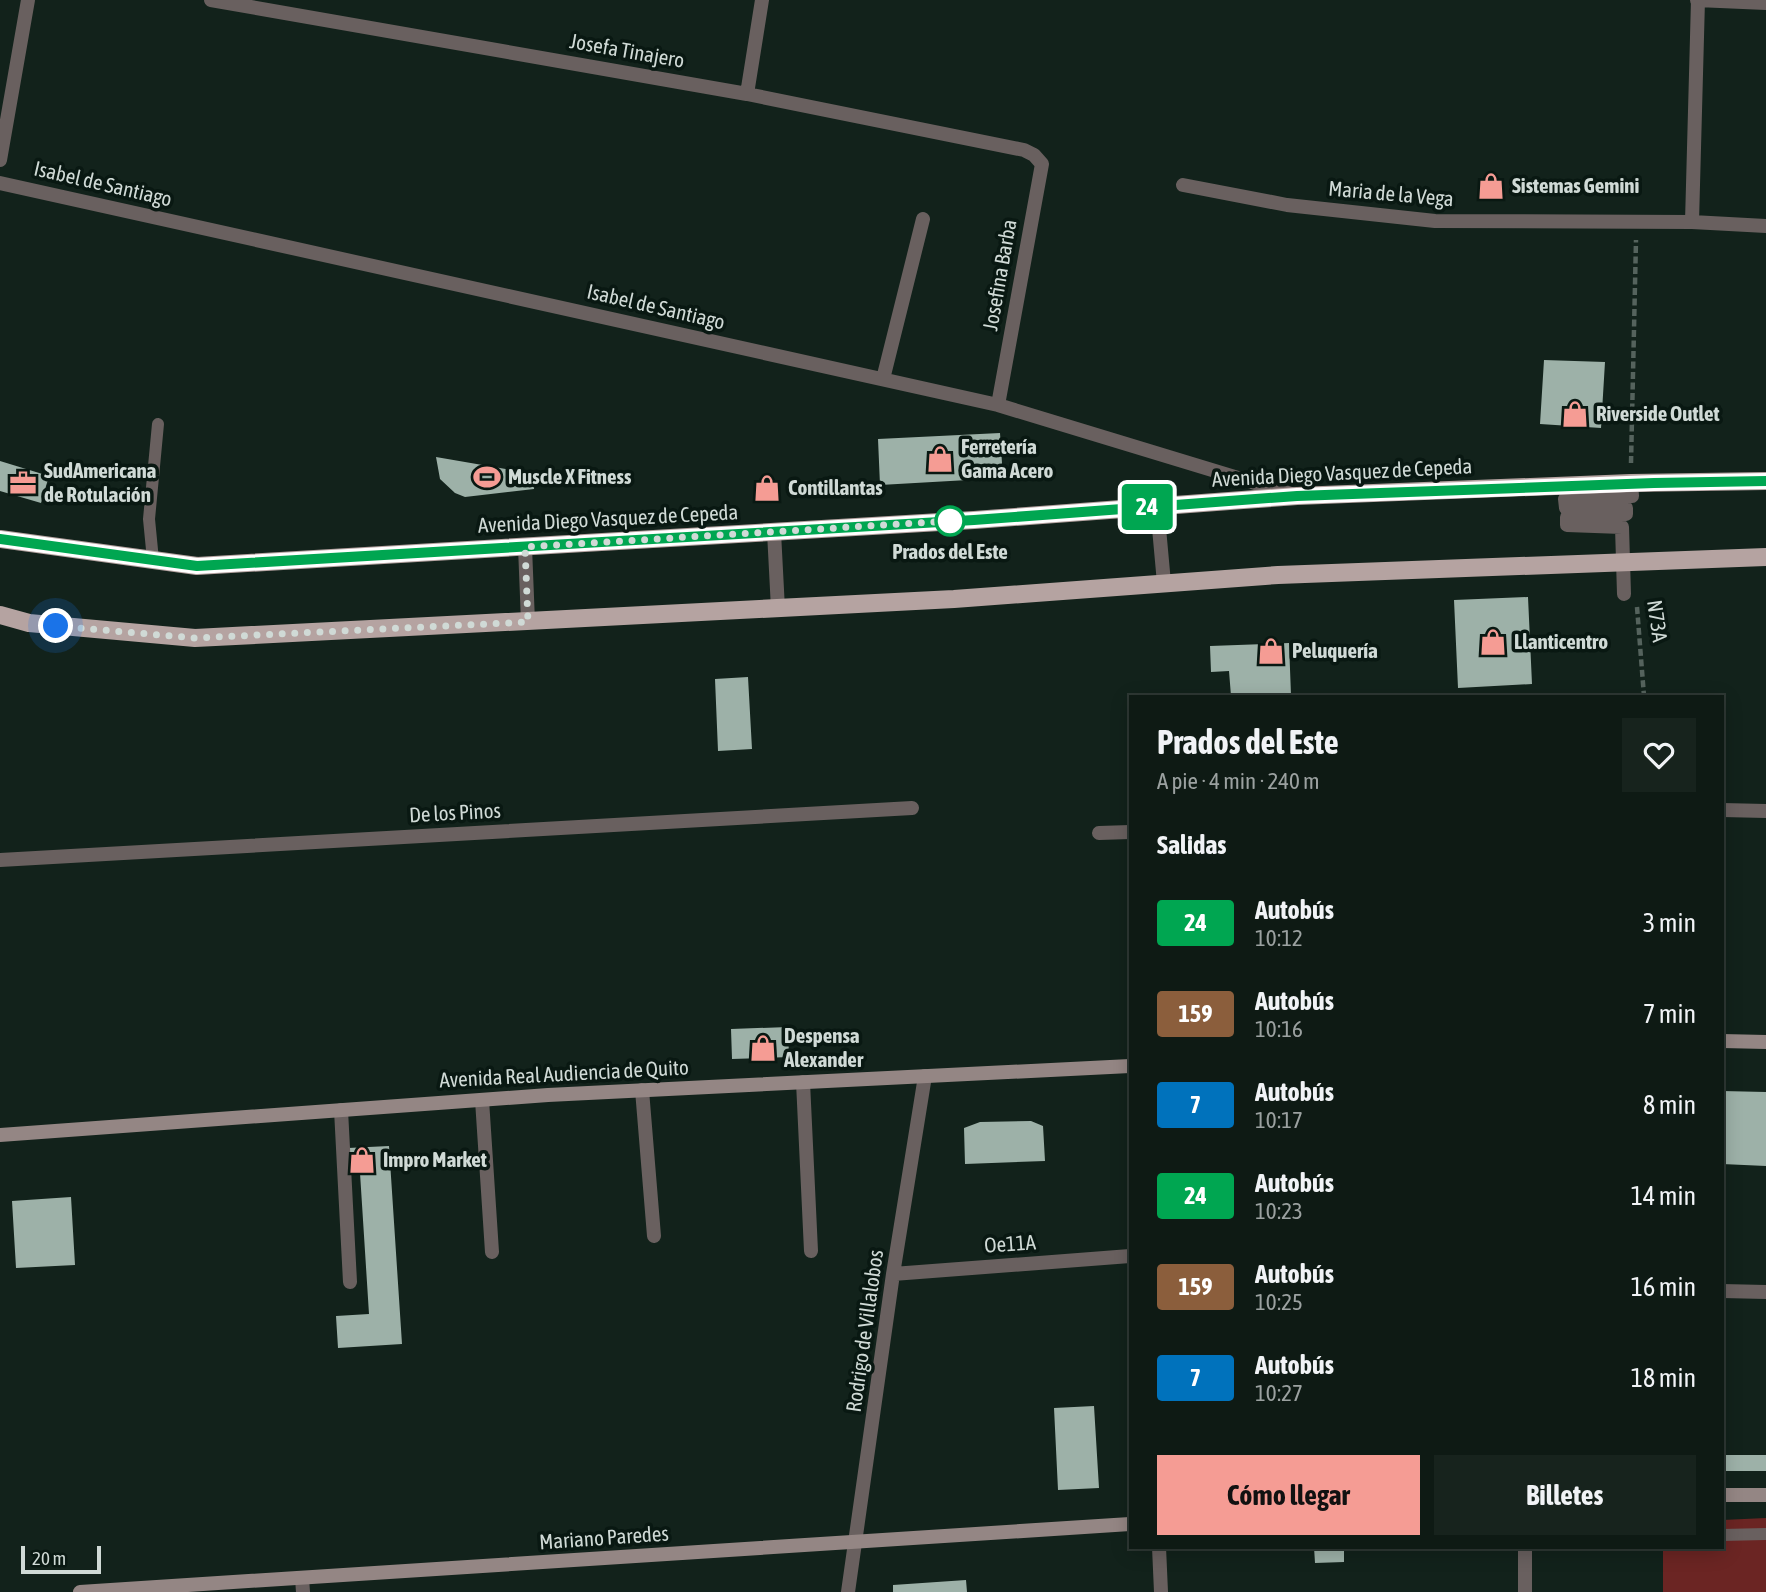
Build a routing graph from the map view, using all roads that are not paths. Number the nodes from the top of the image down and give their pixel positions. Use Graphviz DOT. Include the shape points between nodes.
graph roads {
  1 [pos="28,0"];
  2 [pos="211,0"];
  3 [pos="762,0"];
  4 [pos="1697,0"];
  5 [pos="1766,3"];
  6 [pos="747,94"];
  7 [pos="1034,155"];
  8 [pos="0,160"];
  9 [pos="0,183"];
  10 [pos="1183,185"];
  11 [pos="923,219"];
  12 [pos="1692,222"];
  13 [pos="1766,226"];
  14 [pos="884,379"];
  15 [pos="998,405"];
  16 [pos="158,424"];
  17 [pos="1766,481"];
  18 [pos="1631,484"];
  19 [pos="1297,496"];
  20 [pos="1157,506"];
  21 [pos="774,532"];
  22 [pos="0,539"];
  23 [pos="525,547"];
  24 [pos="1766,557"];
  25 [pos="153,560"];
  26 [pos="1623,561"];
  27 [pos="1164,583"];
  28 [pos="1624,594"];
  29 [pos="778,609"];
  30 [pos="0,615"];
  31 [pos="528,622"];
  32 [pos="912,808"];
  33 [pos="1724,810"];
  34 [pos="1766,811"];
  35 [pos="1129,832"];
  36 [pos="1099,833"];
  37 [pos="0,860"];
  38 [pos="1724,1041"];
  39 [pos="1766,1042"];
  40 [pos="1129,1066"];
  41 [pos="925,1076"];
  42 [pos="803,1082"];
  43 [pos="642,1090"];
  44 [pos="482,1100"];
  45 [pos="341,1110"];
  46 [pos="0,1135"];
  47 [pos="654,1236"];
  48 [pos="811,1251"];
  49 [pos="492,1252"];
  50 [pos="1129,1256"];
  51 [pos="893,1274"];
  52 [pos="350,1282"];
  53 [pos="1724,1291"];
  54 [pos="1766,1292"];
  55 [pos="1724,1495"];
  56 [pos="1766,1495"];
  57 [pos="1129,1524"];
  58 [pos="1766,1534"];
  59 [pos="1724,1535"];
  60 [pos="856,1542"];
  61 [pos="1159,1549"];
  62 [pos="1525,1549"];
  63 [pos="302,1585"];
  64 [pos="80,1592"];
  65 [pos="848,1592"];
  66 [pos="1161,1592"];
  67 [pos="1525,1592"];
  1 -- 8 [label="street"];
  2 -- 6 [label="street, Josefa Tinajero"];
  3 -- 6 [label="street"];
  4 -- 5 [label="street"];
  4 -- 12 [label="street"];
  6 -- 7 [label="street, Josefa Tinajero"];
  7 -- 15 [label="street, Josefina Barba" via="1042,164"];
  9 -- 14 [label="street, Isabel de Santiago"];
  10 -- 12 [label="street, Maria de la Vega" via="1287,205 1435,220"];
  11 -- 14 [label="street"];
  12 -- 13 [label="street, Maria de la Vega"];
  14 -- 15 [label="street, Isabel de Santiago"];
  15 -- 19 [label="street, Isabel de Santiago"];
  16 -- 25 [label="lane" via="149,519"];
  17 -- 18 [label="main road, Avenida Diego Vasquez de Cepeda"];
  18 -- 19 [label="main road, Avenida Diego Vasquez de Cepeda"];
  18 -- 26 [label="street, N73A" via="1632,496 1566,499 1566,508 1626,508 1626,514 1567,517 1567,525 1622,527"];
  19 -- 20 [label="main road, Avenida Diego Vasquez de Cepeda"];
  20 -- 21 [label="main road, Avenida Diego Vasquez de Cepeda"];
  20 -- 27 [label="street"];
  21 -- 23 [label="main road, Avenida Diego Vasquez de Cepeda"];
  21 -- 29 [label="street"];
  22 -- 25 [label="main road, Avenida Diego Vasquez de Cepeda"];
  23 -- 25 [label="main road, Avenida Diego Vasquez de Cepeda" via="197,566"];
  23 -- 31 [label="street"];
  24 -- 26 [label="main road"];
  26 -- 27 [label="main road"];
  26 -- 28 [label="street, N73A"];
  27 -- 29 [label="main road"];
  29 -- 31 [label="main road"];
  30 -- 31 [label="main road" via="29,623 195,638"];
  32 -- 37 [label="street, De los Pinos"];
  33 -- 34 [label="street"];
  35 -- 36 [label="street"];
  38 -- 39 [label="main road"];
  40 -- 41 [label="main road, Avenida Real Audiencia de Quito"];
  41 -- 42 [label="main road, Avenida Real Audiencia de Quito"];
  41 -- 51 [label="street, Rodrigo de Villalobos"];
  42 -- 43 [label="main road, Avenida Real Audiencia de Quito"];
  42 -- 48 [label="street"];
  43 -- 44 [label="main road, Avenida Real Audiencia de Quito"];
  43 -- 47 [label="street"];
  44 -- 45 [label="main road, Avenida Real Audiencia de Quito"];
  44 -- 49 [label="street"];
  45 -- 46 [label="main road, Avenida Real Audiencia de Quito"];
  45 -- 52 [label="street"];
  50 -- 51 [label="street, Oe11A"];
  51 -- 60 [label="street, Rodrigo de Villalobos"];
  53 -- 54 [label="street"];
  55 -- 56 [label="main road"];
  57 -- 60 [label="main road, Mariano Paredes"];
  58 -- 59 [label="lane"];
  60 -- 63 [label="main road, Mariano Paredes"];
  60 -- 65 [label="street, Rodrigo de Villalobos"];
  61 -- 66 [label="street"];
  62 -- 67 [label="street"];
  63 -- 64 [label="main road, Mariano Paredes"];
}
